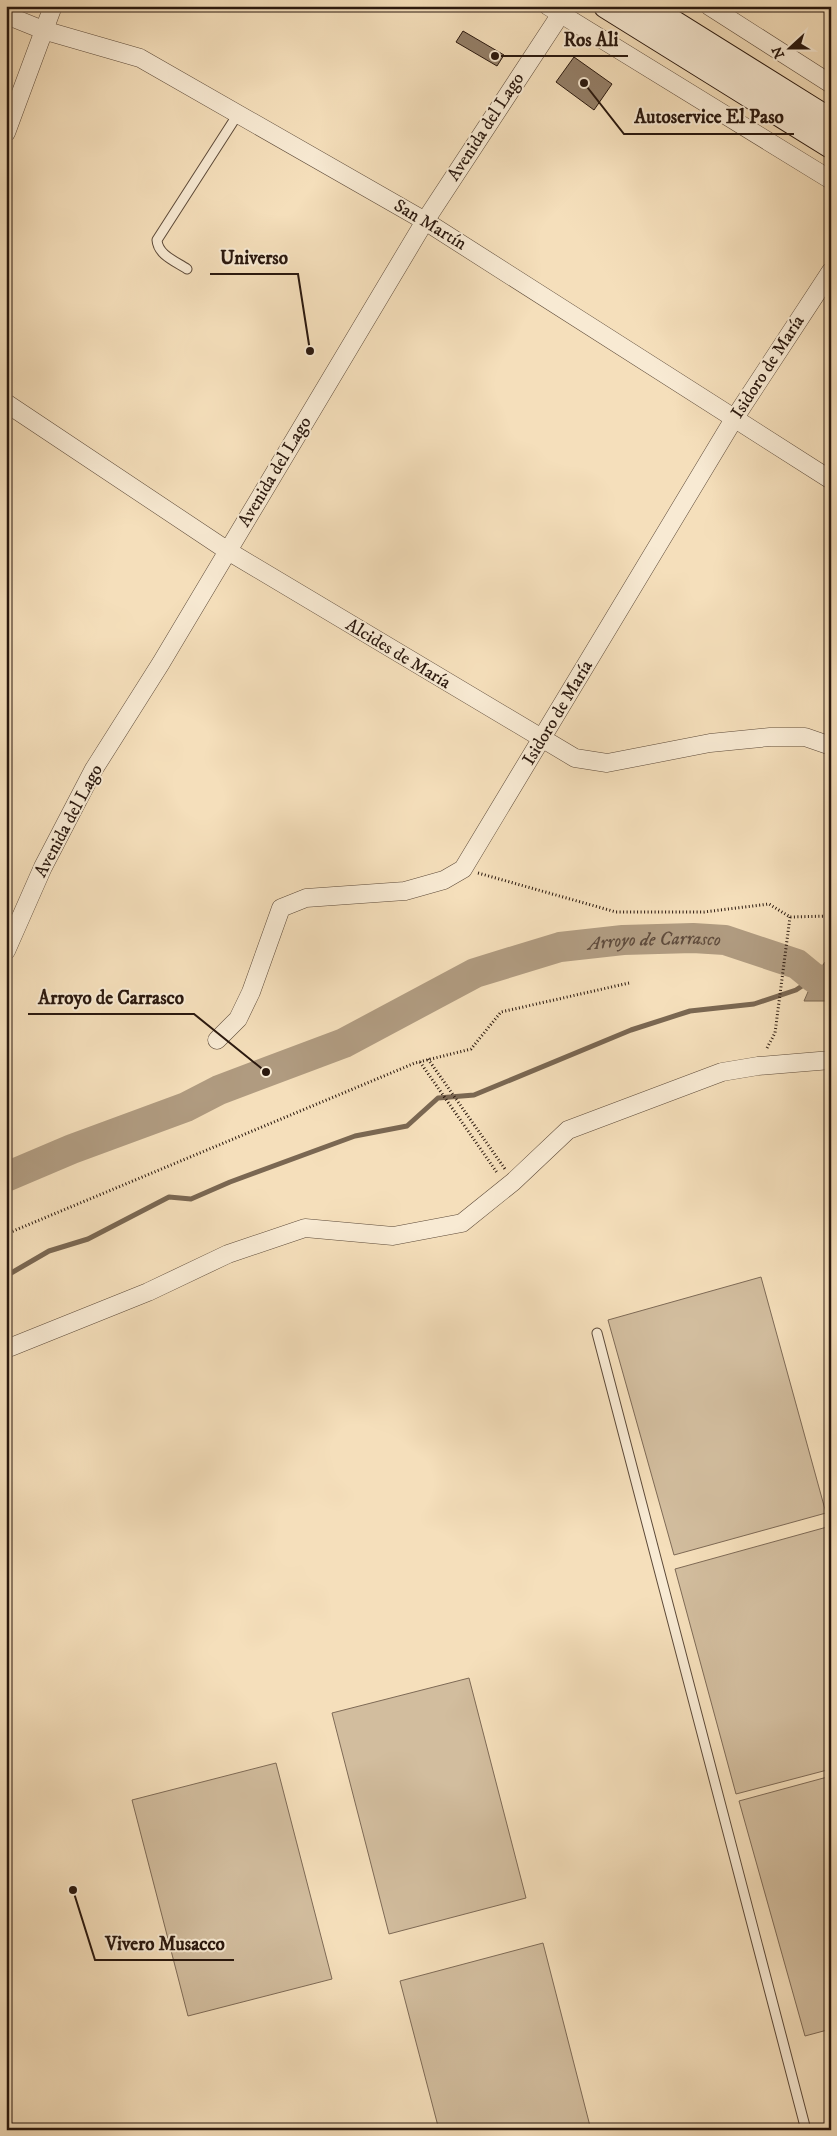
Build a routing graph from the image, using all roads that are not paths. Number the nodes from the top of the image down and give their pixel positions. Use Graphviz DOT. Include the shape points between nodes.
graph roads {
  1 [pos="53,6"];
  2 [pos="606,6"];
  3 [pos="647,6"];
  4 [pos="709,6"];
  5 [pos="558,9"];
  6 [pos="6,15"];
  7 [pos="43,30"];
  8 [pos="831,84"];
  9 [pos="238,114"];
  10 [pos="831,121"];
  11 [pos="6,133"];
  12 [pos="831,146"];
  13 [pos="831,180"];
  14 [pos="425,221"];
  15 [pos="186,269"];
  16 [pos="831,271"];
  17 [pos="6,403"];
  18 [pos="734,419"];
  19 [pos="831,480"];
  20 [pos="228,551"];
  21 [pos="542,740"];
  22 [pos="831,746"];
  23 [pos="6,951"];
  24 [pos="217,1040"];
  25 [pos="831,1060"];
  26 [pos="597,1334"];
  27 [pos="6,1349"];
  28 [pos="806,2130"];
  1 -- 7 [label="street"];
  2 -- 12 [label="main road"];
  3 -- 10 [label="main road"];
  4 -- 8 [label="street"];
  5 -- 13 [label="street"];
  5 -- 14 [label="street, Avenida del Lago"];
  6 -- 7 [label="street, San Martín"];
  7 -- 9 [label="street, San Martín" via="140,58"];
  7 -- 11 [label="street"];
  9 -- 14 [label="street, San Martín"];
  9 -- 15 [label="lane" via="157,240 161,252"];
  14 -- 18 [label="street, San Martín"];
  14 -- 20 [label="street, Avenida del Lago"];
  16 -- 18 [label="street, Isidoro de María"];
  17 -- 20 [label="street, Alcides de María"];
  18 -- 19 [label="street, San Martín"];
  18 -- 21 [label="street, Isidoro de María"];
  20 -- 21 [label="street, Alcides de María"];
  20 -- 23 [label="street, Avenida del Lago" via="94,769 43,867"];
  21 -- 22 [label="street, Alcides de María" via="575,758 607,763 710,743 770,737 805,737"];
  21 -- 24 [label="street, Isidoro de María" via="463,869 444,880 405,891 306,898 281,908 252,992 238,1019"];
  25 -- 27 [label="street" via="722,1072 568,1130 510,1185 462,1223 393,1236 305,1228 228,1254 148,1292"];
  26 -- 28 [label="lane"];
}
